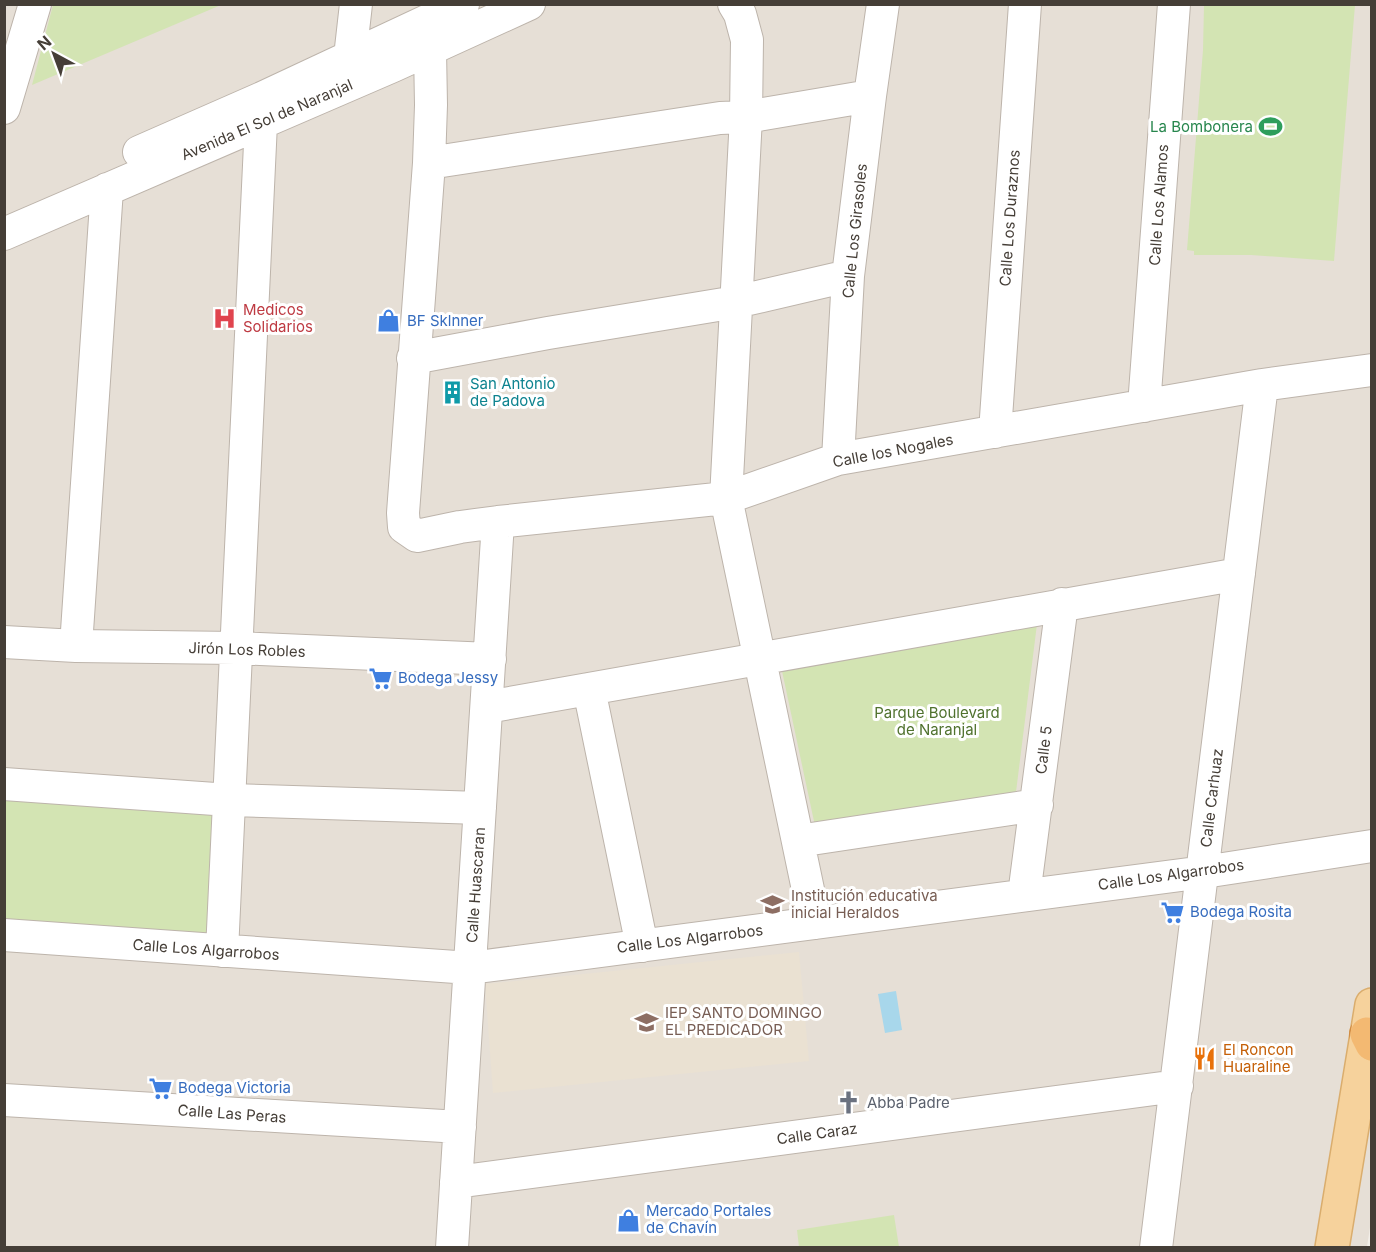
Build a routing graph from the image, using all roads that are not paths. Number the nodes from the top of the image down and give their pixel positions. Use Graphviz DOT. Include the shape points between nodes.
graph roads {
  1 [pos="35,4"];
  2 [pos="356,4"];
  3 [pos="463,4"];
  4 [pos="529,4"];
  5 [pos="734,4"];
  6 [pos="1025,4"];
  7 [pos="1174,4"];
  8 [pos="887,5"];
  9 [pos="430,50"];
  10 [pos="350,57"];
  11 [pos="870,96"];
  12 [pos="4,108"];
  13 [pos="746,117"];
  14 [pos="261,123"];
  15 [pos="429,162"];
  16 [pos="107,189"];
  17 [pos="4,210"];
  18 [pos="4,234"];
  19 [pos="848,276"];
  20 [pos="736,302"];
  21 [pos="413,358"];
  22 [pos="1371,370"];
  23 [pos="1262,385"];
  24 [pos="1144,406"];
  25 [pos="995,432"];
  26 [pos="838,459"];
  27 [pos="726,498"];
  28 [pos="498,522"];
  29 [pos="1239,574"];
  30 [pos="1062,604"];
  31 [pos="4,642"];
  32 [pos="76,646"];
  33 [pos="237,648"];
  34 [pos="760,658"];
  35 [pos="490,659"];
  36 [pos="590,689"];
  37 [pos="487,707"];
  38 [pos="4,784"];
  39 [pos="229,800"];
  40 [pos="1037,805"];
  41 [pos="480,808"];
  42 [pos="798,841"];
  43 [pos="1371,846"];
  44 [pos="1204,872"];
  45 [pos="1024,895"];
  46 [pos="815,923"];
  47 [pos="4,935"];
  48 [pos="642,946"];
  49 [pos="222,951"];
  50 [pos="470,968"];
  51 [pos="1370,1028"];
  52 [pos="1177,1086"];
  53 [pos="4,1100"];
  54 [pos="460,1127"];
  55 [pos="456,1182"];
  56 [pos="452,1248"];
  57 [pos="1156,1248"];
  58 [pos="1332,1248"];
  1 -- 12 [label="street"];
  2 -- 10 [label="street"];
  3 -- 10 [label="street, Avenida El Sol de Naranjal"];
  4 -- 9 [label="street, Avenida El Sol de Naranjal"];
  5 -- 13 [label="street" via="747,40"];
  6 -- 25 [label="street, Calle Los Duraznos"];
  7 -- 24 [label="street, Calle Los Alamos"];
  8 -- 11 [label="street, Calle Los Girasoles"];
  9 -- 14 [label="street, Avenida El Sol de Naranjal"];
  9 -- 15 [label="street"];
  10 -- 17 [label="street, Avenida El Sol de Naranjal"];
  11 -- 13 [label="street"];
  11 -- 19 [label="street, Calle Los Girasoles"];
  13 -- 15 [label="street"];
  13 -- 20 [label="street"];
  14 -- 16 [label="street, Avenida El Sol de Naranjal"];
  14 -- 33 [label="street"];
  15 -- 21 [label="street"];
  16 -- 18 [label="street, Avenida El Sol de Naranjal"];
  16 -- 32 [label="street"];
  19 -- 20 [label="street"];
  19 -- 26 [label="street, Calle Los Girasoles"];
  20 -- 21 [label="street"];
  20 -- 27 [label="street"];
  21 -- 28 [label="street, Calle los Nogales" via="404,527 417,536"];
  22 -- 23 [label="street, Calle los Nogales"];
  23 -- 24 [label="street, Calle los Nogales"];
  23 -- 29 [label="street, Calle Carhuaz"];
  24 -- 25 [label="street, Calle los Nogales"];
  25 -- 26 [label="street, Calle los Nogales"];
  26 -- 27 [label="street, Calle los Nogales"];
  27 -- 28 [label="street, Calle los Nogales"];
  27 -- 34 [label="street"];
  28 -- 35 [label="street, Calle Huascaran"];
  29 -- 30 [label="street"];
  29 -- 44 [label="street, Calle Carhuaz"];
  30 -- 34 [label="street"];
  30 -- 40 [label="street, Calle 5"];
  31 -- 32 [label="street, Jirón Los Robles"];
  32 -- 33 [label="street, Jirón Los Robles"];
  33 -- 35 [label="street, Jirón Los Robles"];
  33 -- 39 [label="street"];
  34 -- 36 [label="street"];
  34 -- 42 [label="street"];
  35 -- 37 [label="street, Calle Huascaran"];
  36 -- 37 [label="street"];
  36 -- 48 [label="street"];
  37 -- 41 [label="street, Calle Huascaran"];
  38 -- 39 [label="street"];
  39 -- 41 [label="street"];
  39 -- 49 [label="street"];
  40 -- 42 [label="street"];
  40 -- 45 [label="street, Calle 5"];
  41 -- 50 [label="street, Calle Huascaran"];
  42 -- 46 [label="street"];
  43 -- 44 [label="street, Calle Los Algarrobos"];
  44 -- 45 [label="street, Calle Los Algarrobos"];
  44 -- 52 [label="street, Calle Carhuaz"];
  45 -- 46 [label="street, Calle Los Algarrobos"];
  46 -- 48 [label="street, Calle Los Algarrobos"];
  47 -- 49 [label="street, Calle Los Algarrobos"];
  48 -- 50 [label="street, Calle Los Algarrobos"];
  49 -- 50 [label="street, Calle Los Algarrobos"];
  50 -- 54 [label="street, Calle Huascaran"];
  51 -- 58 [label="main road"];
  52 -- 55 [label="street, Calle Caraz"];
  52 -- 57 [label="street, Calle Carhuaz"];
  53 -- 54 [label="street, Calle Las Peras"];
  54 -- 55 [label="street, Calle Huascaran"];
  55 -- 56 [label="street, Calle Huascaran"];
}
